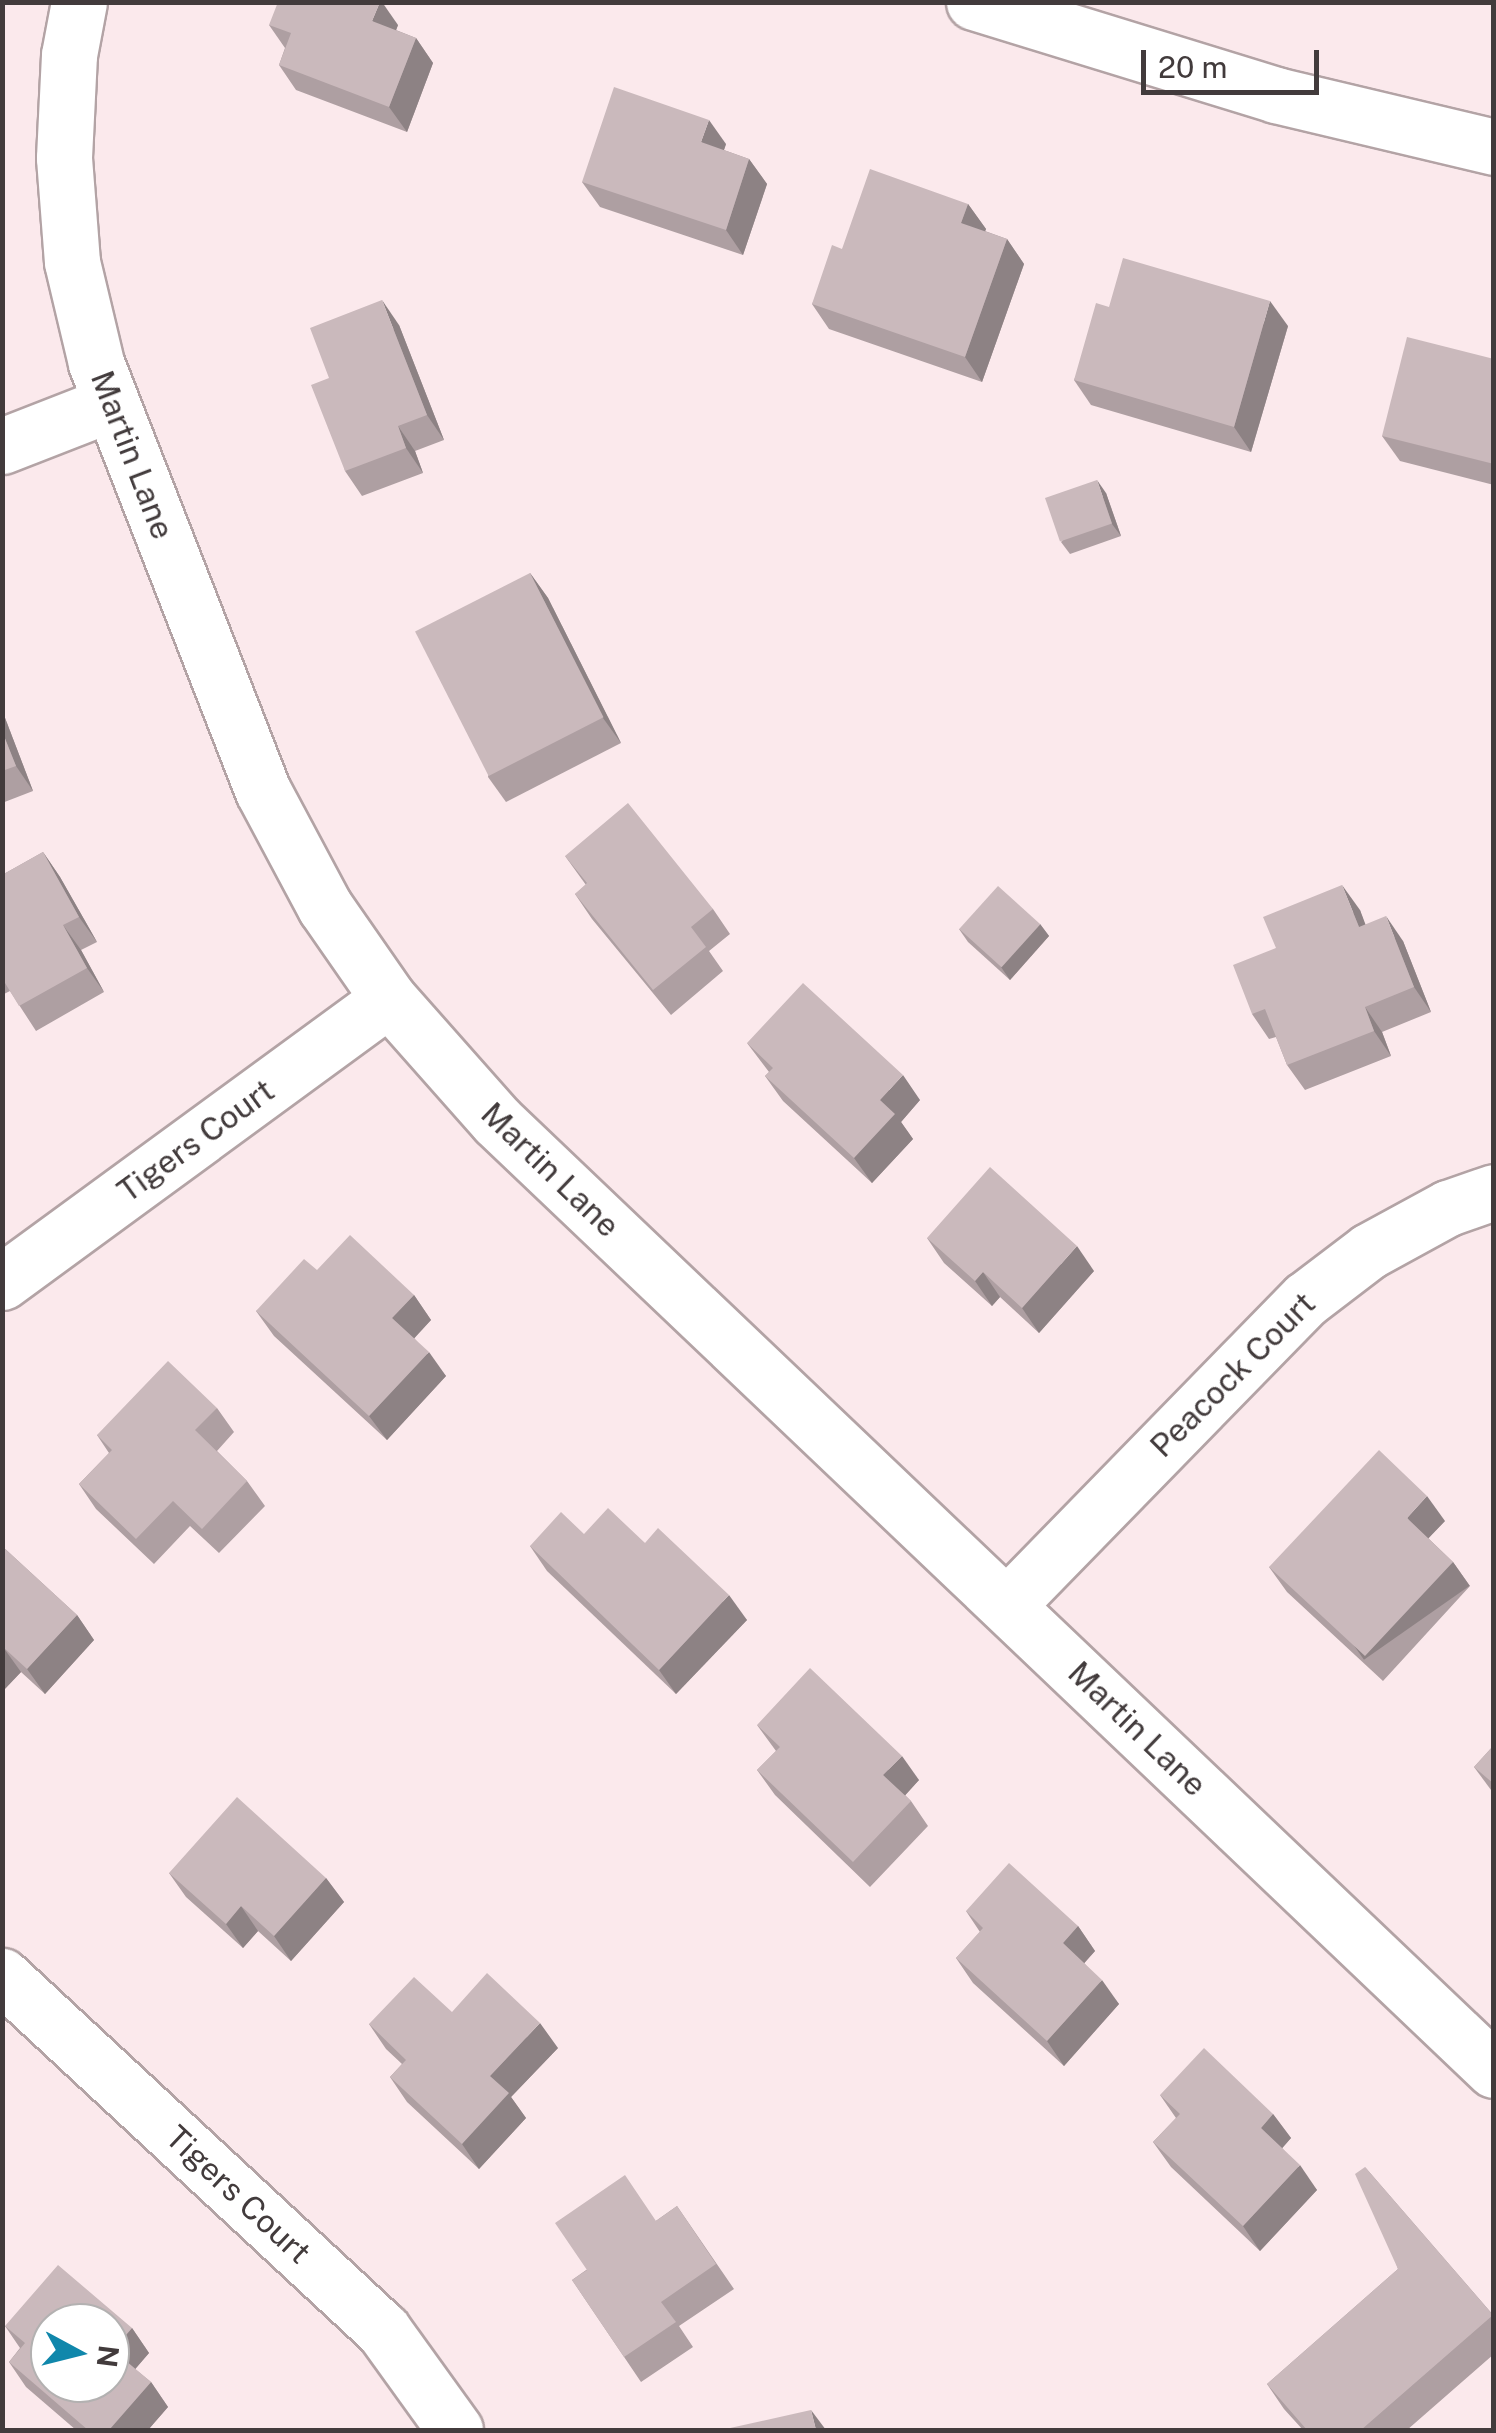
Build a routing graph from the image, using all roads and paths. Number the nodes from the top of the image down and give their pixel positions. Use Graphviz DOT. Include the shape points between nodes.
graph roads {
  1 [pos="80,2"];
  2 [pos="974,2"];
  3 [pos="1494,147"];
  4 [pos="110,404"];
  5 [pos="2,446"];
  6 [pos="390,1000"];
  7 [pos="1494,1192"];
  8 [pos="2,1282"];
  9 [pos="1007,1605"];
  10 [pos="2,1976"];
  11 [pos="1494,2070"];
  12 [pos="456,2430"];
  1 -- 4 [label="street, Martin Lane" via="69,54 72,262"];
  2 -- 3 [label="street" via="1276,95"];
  4 -- 5 [label="street"];
  4 -- 6 [label="street, Martin Lane" via="263,790 325,906"];
  6 -- 8 [label="street, Tigers Court"];
  6 -- 9 [label="street, Martin Lane" via="497,1121"];
  7 -- 9 [label="street, Peacock Court" via="1448,1208 1369,1251 1306,1298"];
  9 -- 11 [label="street, Martin Lane"];
  10 -- 12 [label="street, Tigers Court" via="384,2330"];
}
